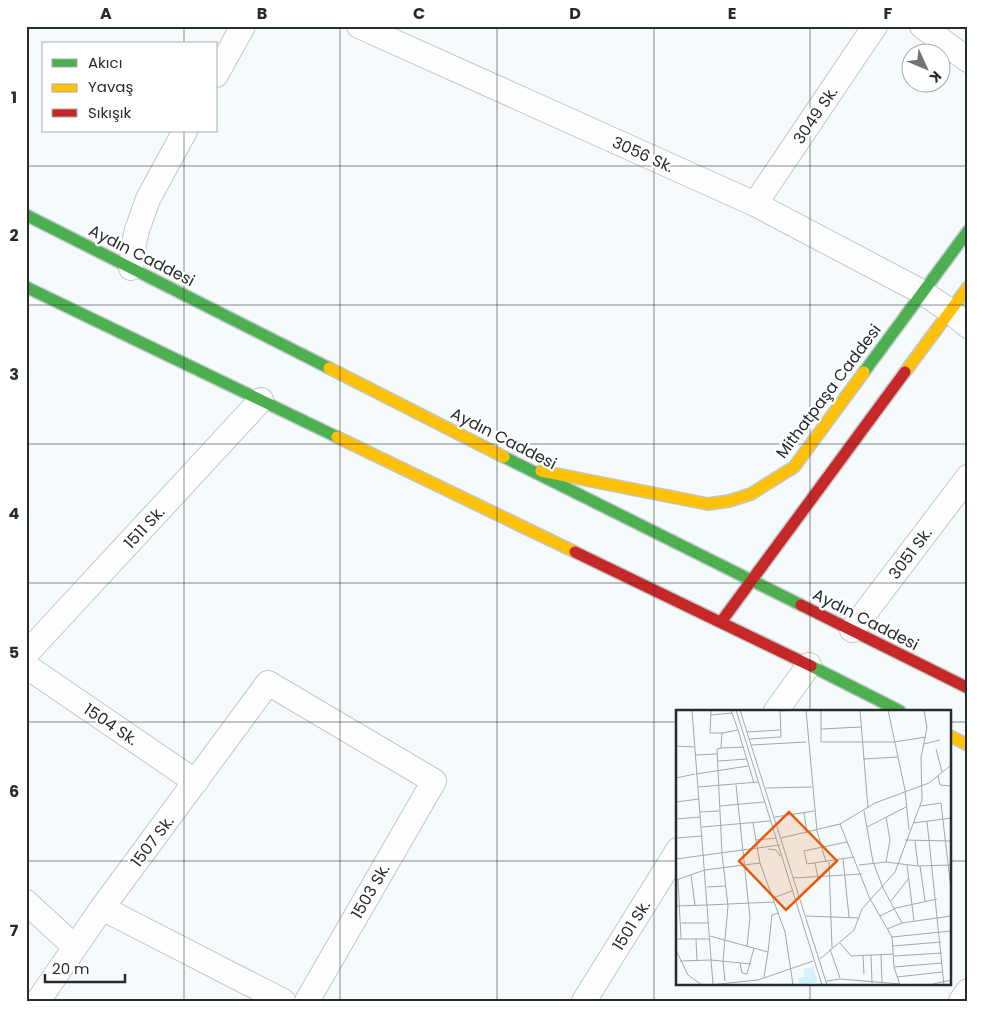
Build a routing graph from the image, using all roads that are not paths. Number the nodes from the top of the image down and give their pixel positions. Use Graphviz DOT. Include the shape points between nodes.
graph roads {
  1 [pos="243,26"];
  2 [pos="358,26"];
  3 [pos="875,26"];
  4 [pos="922,26"];
  5 [pos="968,60"];
  6 [pos="218,71"];
  7 [pos="184,132"];
  8 [pos="755,204"];
  9 [pos="26,215"];
  10 [pos="968,231"];
  11 [pos="131,268"];
  12 [pos="26,287"];
  13 [pos="968,287"];
  14 [pos="922,292"];
  15 [pos="959,318"];
  16 [pos="261,400"];
  17 [pos="526,468"];
  18 [pos="968,477"];
  19 [pos="752,580"];
  20 [pos="721,622"];
  21 [pos="852,630"];
  22 [pos="26,654"];
  23 [pos="809,664"];
  24 [pos="26,666"];
  25 [pos="268,684"];
  26 [pos="968,688"];
  27 [pos="777,710"];
  28 [pos="898,710"];
  29 [pos="952,737"];
  30 [pos="968,745"];
  31 [pos="196,782"];
  32 [pos="676,853"];
  33 [pos="26,902"];
  34 [pos="102,908"];
  35 [pos="75,947"];
  36 [pos="968,990"];
  37 [pos="588,999"];
  38 [pos="38,1001"];
  39 [pos="283,1001"];
  40 [pos="307,1001"];
  41 [pos="961,1001"];
  1 -- 6 [label="street"];
  2 -- 8 [label="street, 3056 Sk."];
  3 -- 8 [label="street, 3049 Sk."];
  4 -- 5 [label="street"];
  7 -- 11 [label="street" via="148,199 137,230"];
  8 -- 14 [label="street, 3056 Sk."];
  9 -- 11 [label="main road, Aydın Caddesi"];
  10 -- 14 [label="main road, Mithatpaşa Caddesi"];
  11 -- 17 [label="main road, Aydın Caddesi"];
  12 -- 16 [label="main road"];
  13 -- 15 [label="main road"];
  14 -- 15 [label="street, 3056 Sk."];
  14 -- 17 [label="main road, Mithatpaşa Caddesi" via="794,467 751,494 708,504"];
  15 -- 19 [label="main road"];
  16 -- 20 [label="main road"];
  16 -- 22 [label="street, 1511 Sk."];
  17 -- 19 [label="main road, Aydın Caddesi"];
  18 -- 21 [label="street, 3051 Sk."];
  19 -- 20 [label="main road"];
  19 -- 21 [label="main road, Aydın Caddesi"];
  20 -- 23 [label="main road"];
  21 -- 26 [label="main road, Aydın Caddesi"];
  23 -- 27 [label="street"];
  23 -- 28 [label="main road"];
  24 -- 31 [label="street, 1504 Sk."];
  25 -- 31 [label="street, 1507 Sk."];
  25 -- 40 [label="street, 1503 Sk." via="434,781"];
  29 -- 30 [label="main road"];
  31 -- 34 [label="street, 1507 Sk."];
  32 -- 37 [label="street, 1501 Sk."];
  33 -- 35 [label="street"];
  34 -- 35 [label="street, 1507 Sk."];
  34 -- 39 [label="street"];
  35 -- 38 [label="street, 1507 Sk."];
  36 -- 41 [label="street"];
}
